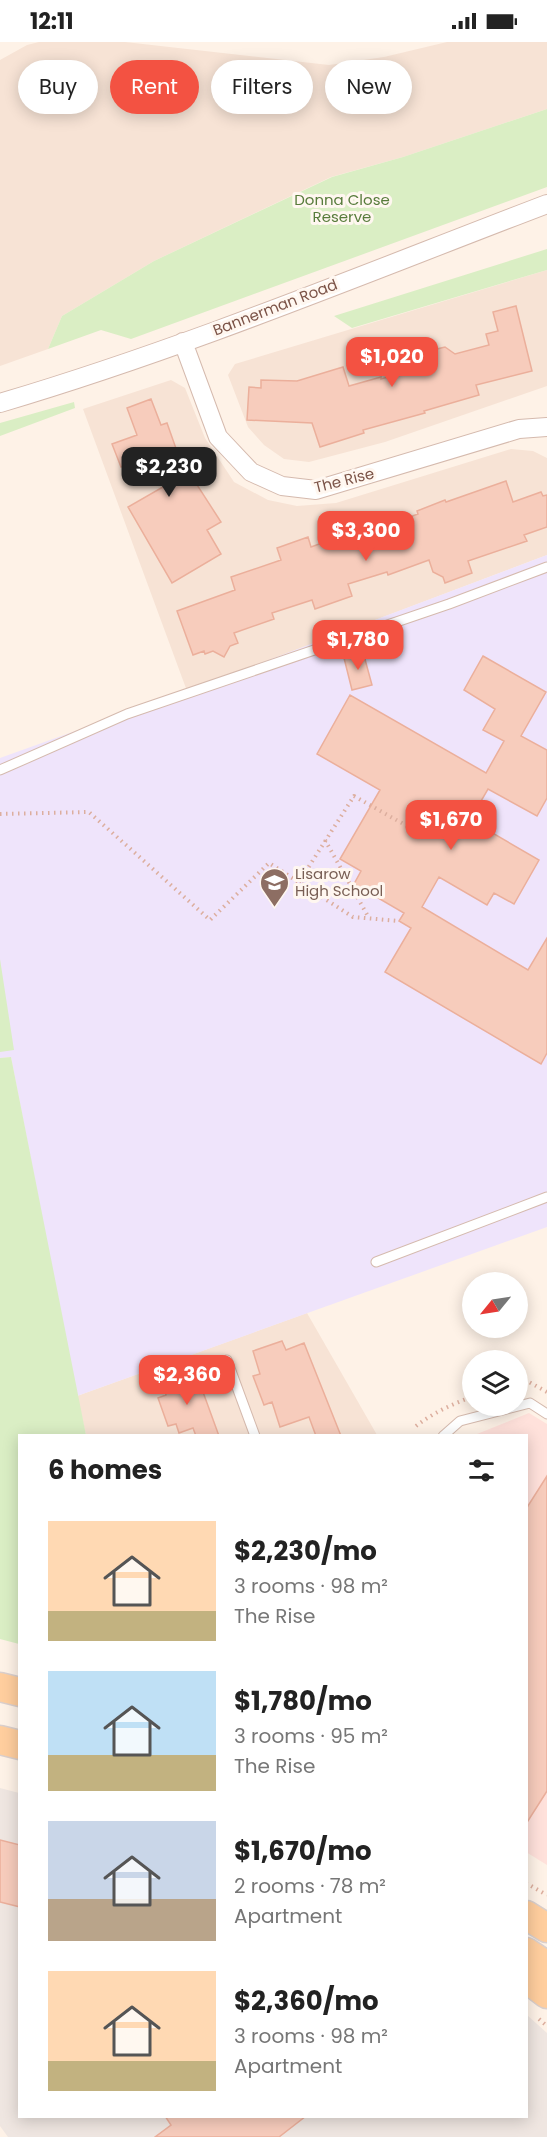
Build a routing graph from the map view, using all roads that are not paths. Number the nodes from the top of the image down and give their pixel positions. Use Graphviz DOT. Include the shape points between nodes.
graph roads {
  1 [pos="547,204"];
  2 [pos="183,342"];
  3 [pos="0,403"];
  4 [pos="547,427"];
  5 [pos="547,567"];
  6 [pos="0,770"];
  7 [pos="547,1197"];
  8 [pos="376,1262"];
  9 [pos="227,1360"];
  10 [pos="547,1414"];
  11 [pos="254,1434"];
  12 [pos="445,1434"];
  13 [pos="0,1687"];
  14 [pos="18,1692"];
  15 [pos="0,1740"];
  16 [pos="18,1744"];
  17 [pos="528,1916"];
  18 [pos="547,1928"];
  19 [pos="528,1953"];
  20 [pos="547,1966"];
  21 [pos="528,1980"];
  22 [pos="547,1994"];
  1 -- 2 [label="street, Bannerman Road"];
  2 -- 3 [label="street, Bannerman Road"];
  2 -- 4 [label="street, The Rise" via="219,437 251,472 282,486 316,490 519,429"];
  5 -- 6 [label="lane" via="127,714"];
  7 -- 8 [label="lane"];
  9 -- 11 [label="lane"];
  10 -- 12 [label="lane" via="530,1403 460,1421"];
  13 -- 14 [label="main road"];
  15 -- 16 [label="main road"];
  17 -- 18 [label="main road"];
  19 -- 20 [label="main road"];
  21 -- 22 [label="main road"];
}
